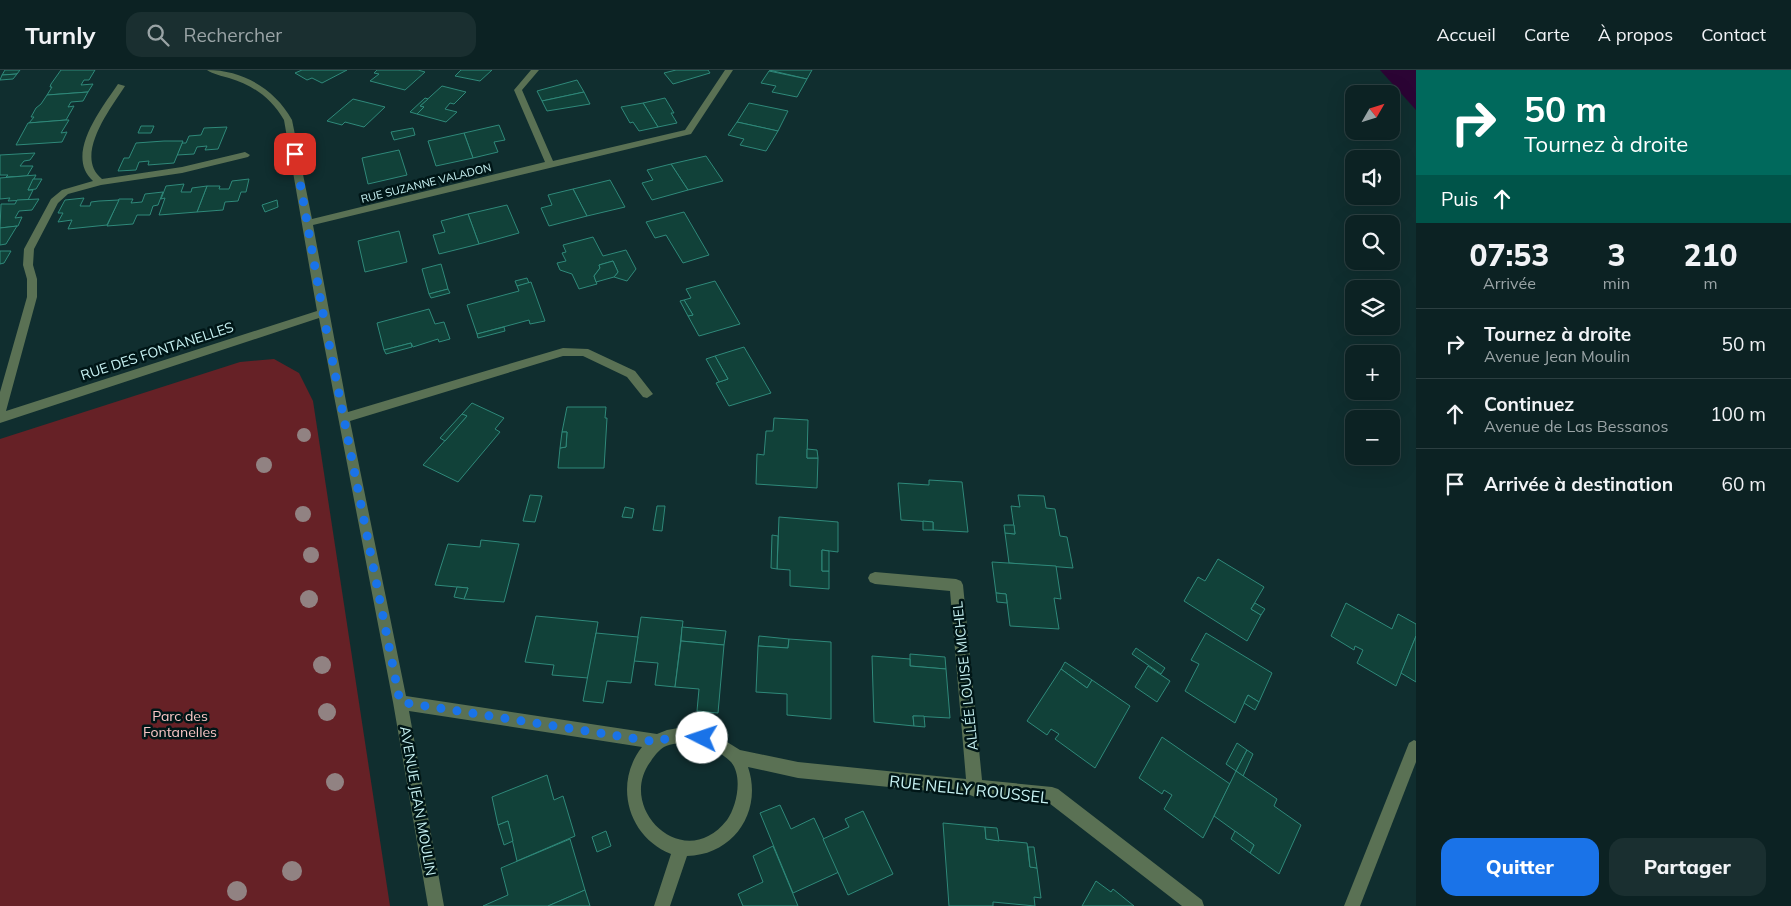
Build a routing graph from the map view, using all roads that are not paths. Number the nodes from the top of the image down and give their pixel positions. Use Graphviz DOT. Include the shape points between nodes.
graph roads {
  1 [pos="211,70"];
  2 [pos="535,70"];
  3 [pos="729,70"];
  4 [pos="122,86"];
  5 [pos="245,155"];
  6 [pos="550,164"];
  7 [pos="100,182"];
  8 [pos="308,223"];
  9 [pos="323,313"];
  10 [pos="647,394"];
  11 [pos="0,413"];
  12 [pos="0,418"];
  13 [pos="344,418"];
  14 [pos="875,578"];
  15 [pos="400,702"];
  16 [pos="657,742"];
  17 [pos="1414,748"];
  18 [pos="737,757"];
  19 [pos="975,788"];
  20 [pos="681,848"];
  21 [pos="436,906"];
  22 [pos="662,906"];
  23 [pos="1196,906"];
  24 [pos="1352,906"];
  1 -- 8 [label="street, AVENUE JEAN MOULIN" via="242,78 274,97 283,109 288,120"];
  2 -- 6 [label="street" via="518,90"];
  3 -- 6 [label="street, RUE SUZANNE VALADON" via="688,132"];
  4 -- 7 [label="street" via="89,143 86,158 89,172"];
  5 -- 7 [label="street" via="174,172"];
  6 -- 8 [label="street, RUE SUZANNE VALADON"];
  7 -- 11 [label="street" via="65,192 54,202 29,250 32,297"];
  8 -- 9 [label="street, AVENUE JEAN MOULIN"];
  9 -- 12 [label="street, RUE DES FONTANELLES"];
  9 -- 13 [label="street, AVENUE JEAN MOULIN"];
  10 -- 13 [label="street" via="631,374 584,352 563,352"];
  13 -- 15 [label="street, AVENUE JEAN MOULIN"];
  14 -- 19 [label="street, ALLÉE LOUISE MICHEL" via="956,585"];
  15 -- 16 [label="street, RUE NELLY ROUSSEL"];
  15 -- 21 [label="street, AVENUE JEAN MOULIN"];
  16 -- 18 [label="street, RUE NELLY ROUSSEL" via="690,734 714,742"];
  16 -- 20 [label="street" via="642,758 634,779 635,803 644,824 660,840"];
  17 -- 24 [label="street"];
  18 -- 19 [label="street, RUE NELLY ROUSSEL" via="798,770"];
  18 -- 20 [label="street" via="744,777 745,798 738,820 723,837 704,846"];
  19 -- 23 [label="street, RUE NELLY ROUSSEL" via="1052,794"];
  20 -- 22 [label="street"];
}
